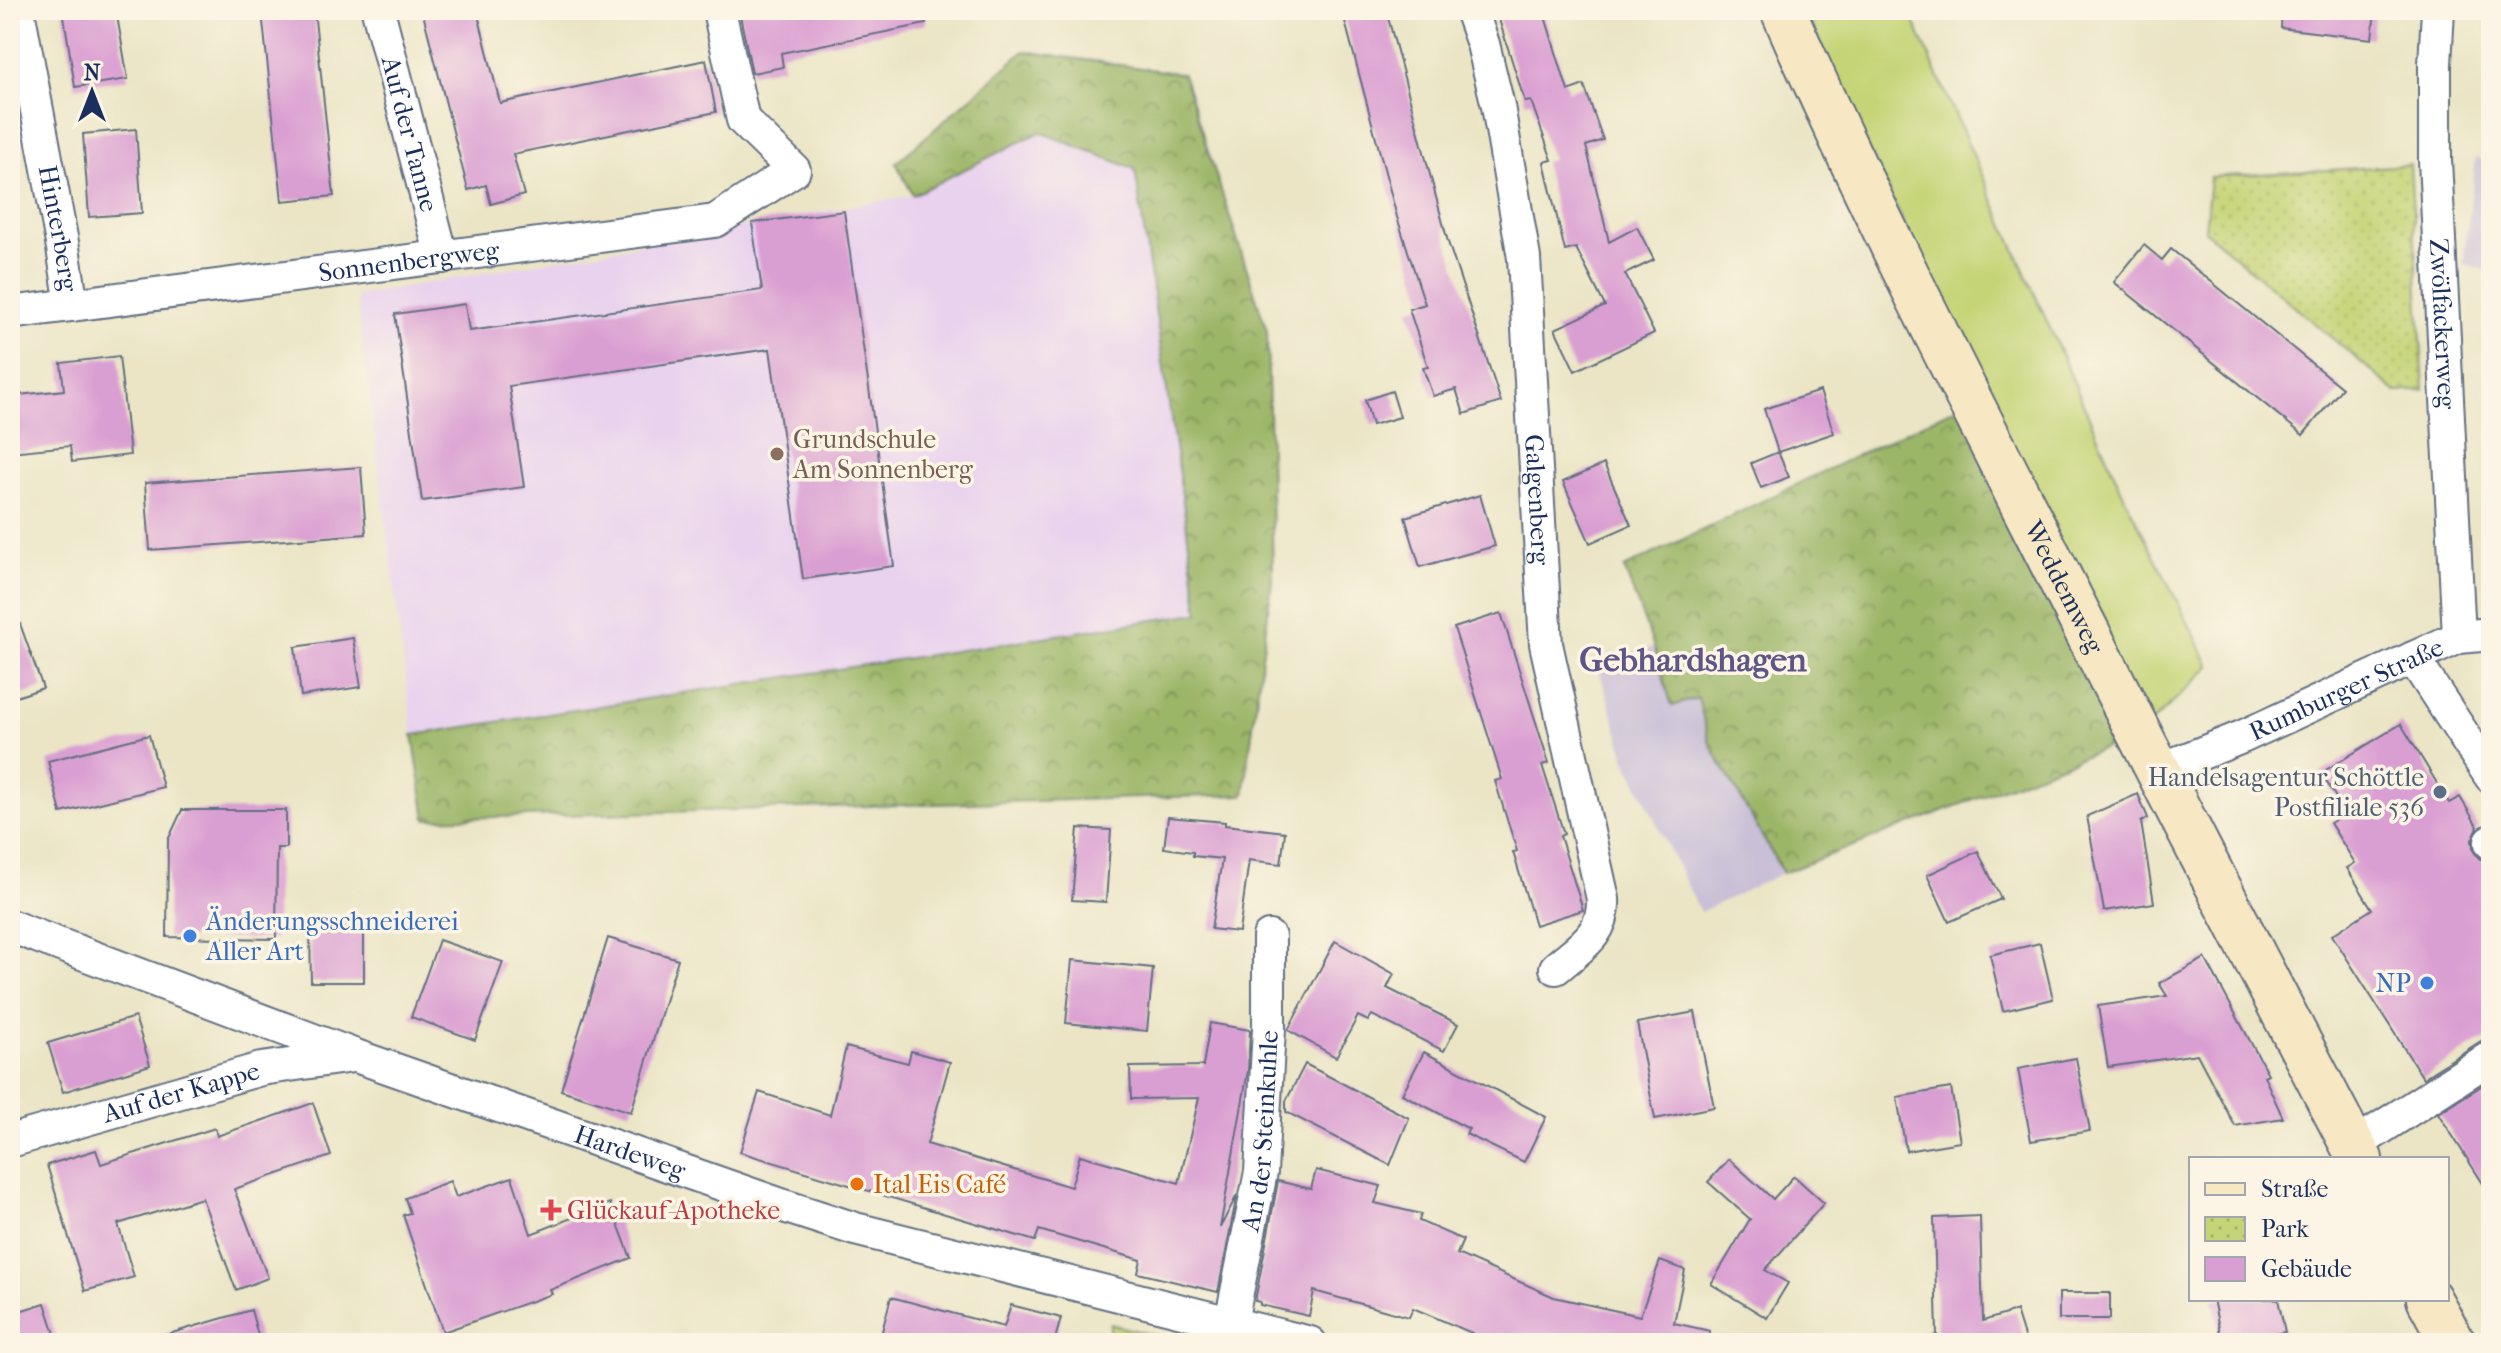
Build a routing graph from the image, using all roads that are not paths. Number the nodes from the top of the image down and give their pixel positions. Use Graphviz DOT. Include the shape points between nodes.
graph roads {
  1 [pos="18,10"];
  2 [pos="378,10"];
  3 [pos="719,10"];
  4 [pos="1471,10"];
  5 [pos="1783,10"];
  6 [pos="2438,10"];
  7 [pos="442,257"];
  8 [pos="72,305"];
  9 [pos="10,313"];
  10 [pos="2491,634"];
  11 [pos="2459,637"];
  12 [pos="2413,658"];
  13 [pos="2157,771"];
  14 [pos="2491,777"];
  15 [pos="10,926"];
  16 [pos="1269,937"];
  17 [pos="1556,968"];
  18 [pos="356,1056"];
  19 [pos="2491,1057"];
  20 [pos="10,1141"];
  21 [pos="2356,1152"];
  22 [pos="2430,1301"];
  23 [pos="1231,1322"];
  24 [pos="1310,1343"];
  25 [pos="2453,1343"];
  1 -- 8 [label="street, Hinterberg"];
  2 -- 7 [label="street, Auf der Tanne"];
  3 -- 7 [label="street, Sonnenbergweg" via="743,120 794,170 715,221"];
  4 -- 17 [label="street, Galgenberg" via="1498,106 1524,258 1546,644 1603,899 1604,917 1592,936"];
  5 -- 13 [label="main road, Weddemweg" via="1909,282"];
  6 -- 11 [label="street, Zwölfackerweg" via="2435,160"];
  7 -- 8 [label="street, Sonnenbergweg"];
  8 -- 9 [label="street, Sonnenbergweg"];
  10 -- 11 [label="street, Rumburger Straße"];
  11 -- 12 [label="street, Rumburger Straße"];
  12 -- 13 [label="street, Rumburger Straße"];
  12 -- 14 [label="street"];
  13 -- 21 [label="main road, Weddemweg"];
  15 -- 18 [label="street, Hardeweg"];
  16 -- 23 [label="street, An der Steinkuhle" via="1261,1172"];
  18 -- 20 [label="street, Auf der Kappe" via="261,1069"];
  18 -- 23 [label="street, Hardeweg" via="855,1229"];
  19 -- 21 [label="street"];
  22 -- 25 [label="main road"];
  23 -- 24 [label="street, Hardeweg"];
}
